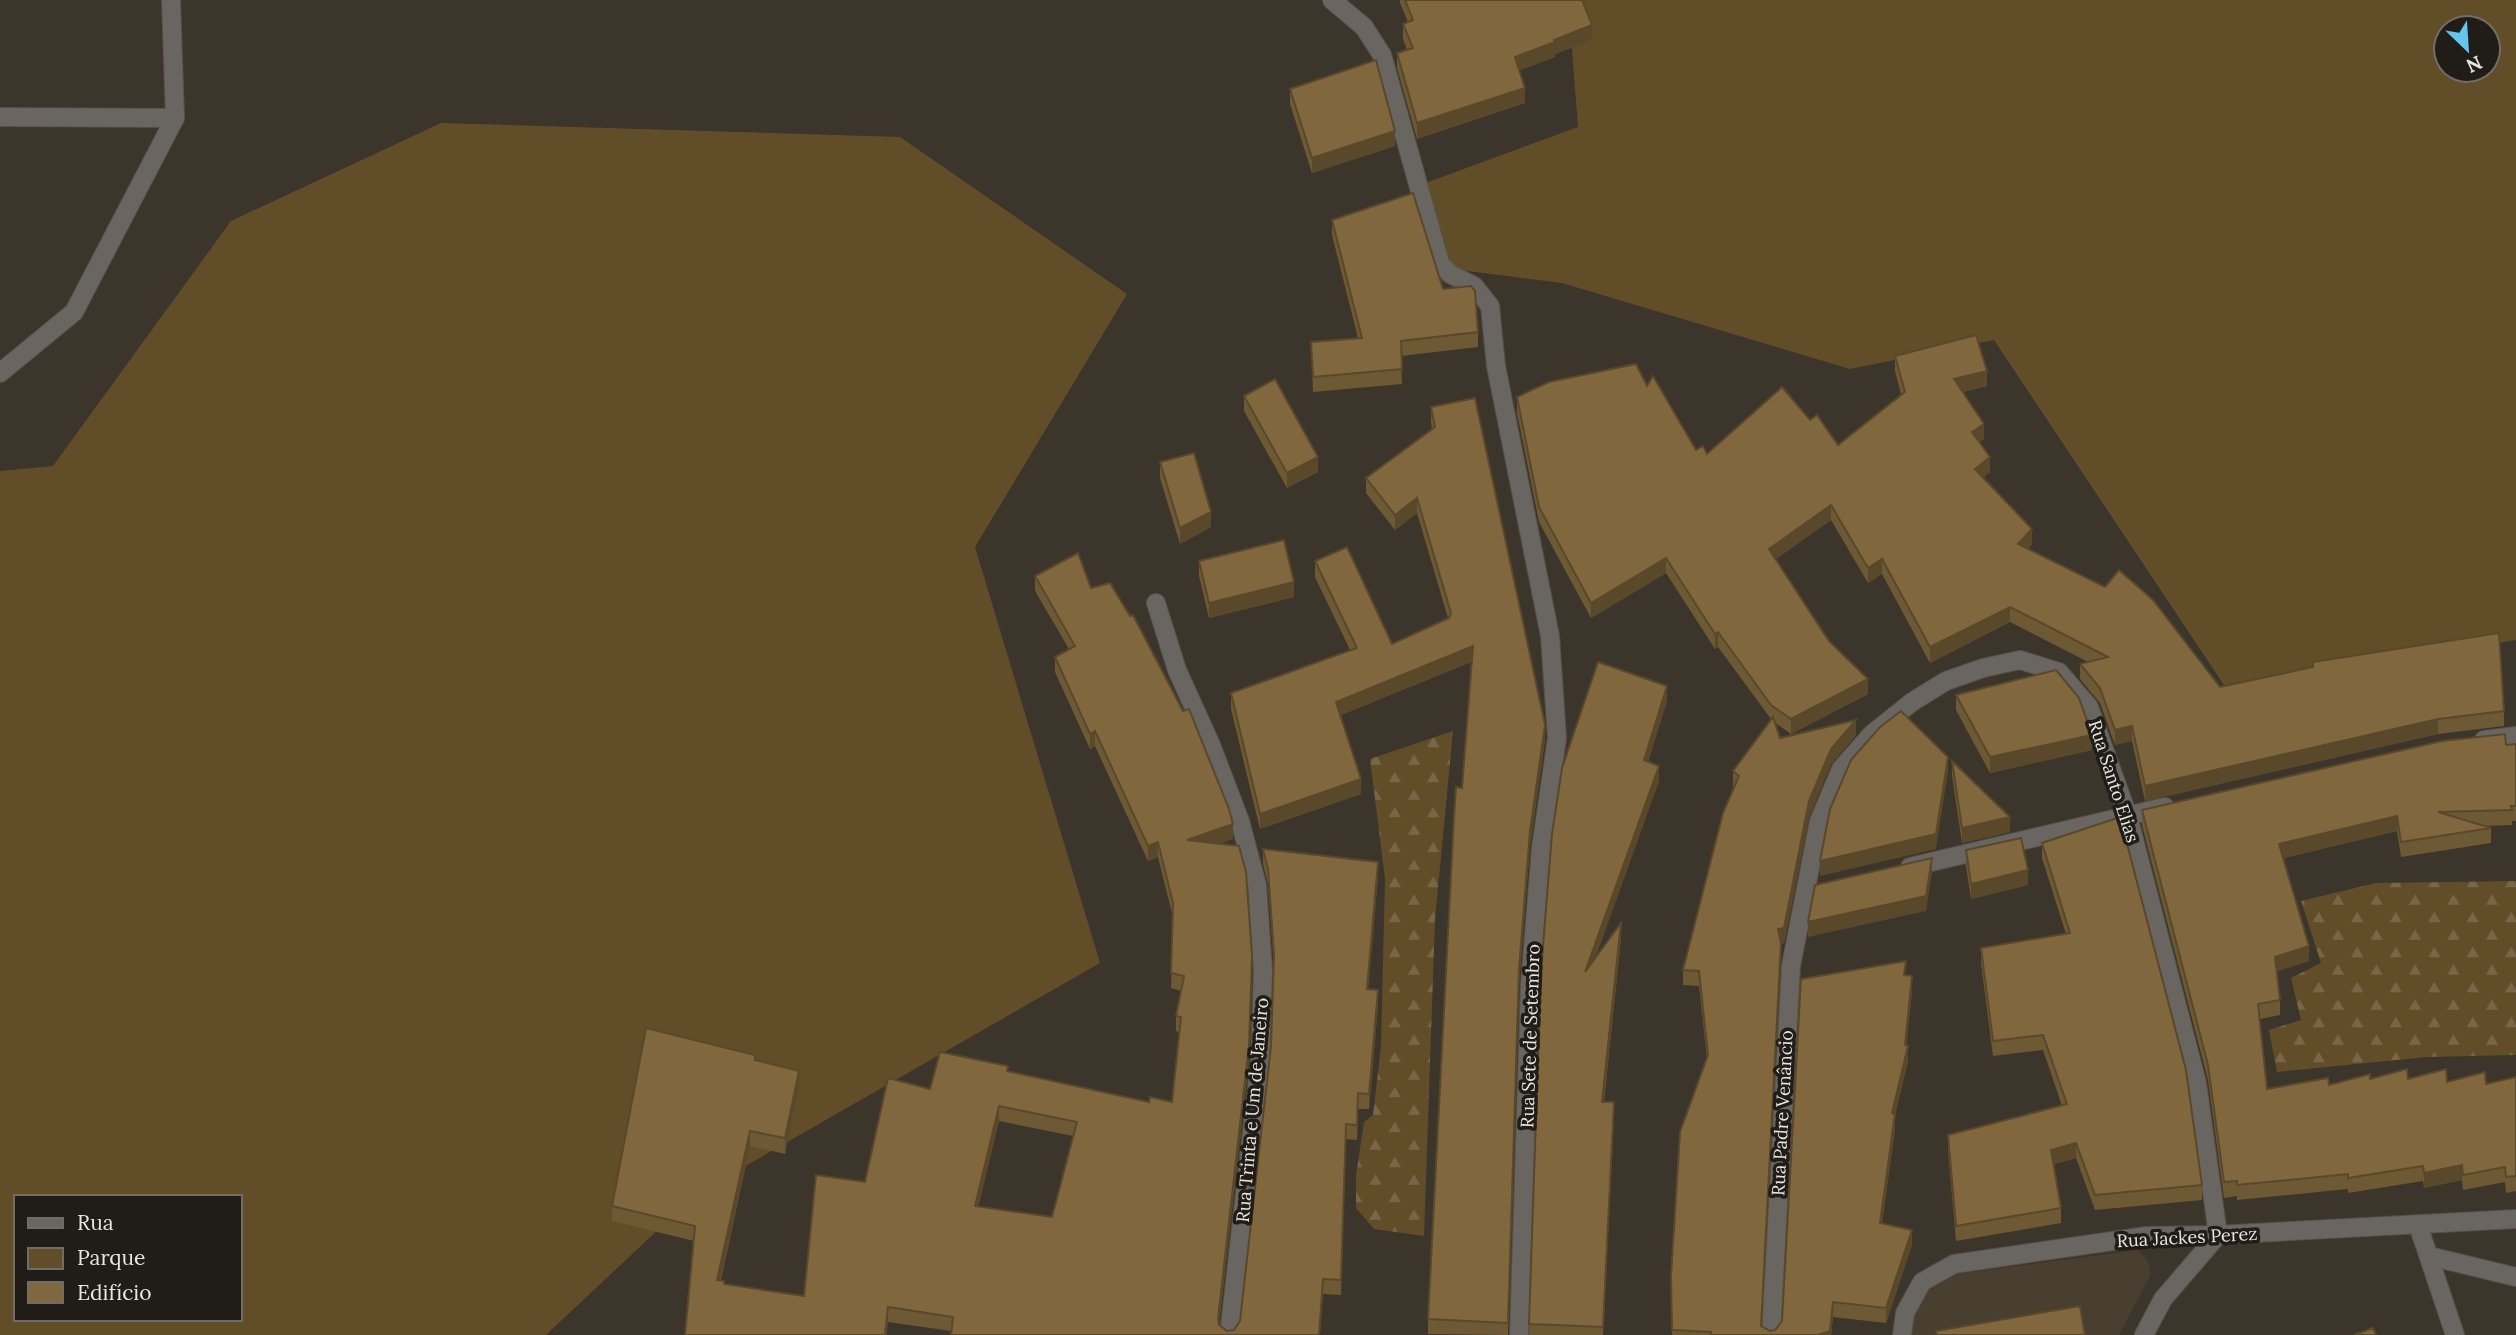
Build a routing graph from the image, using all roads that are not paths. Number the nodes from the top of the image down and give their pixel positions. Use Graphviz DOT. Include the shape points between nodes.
graph roads {
  1 [pos="172,0"];
  2 [pos="1332,0"];
  3 [pos="0,117"];
  4 [pos="174,118"];
  5 [pos="0,373"];
  6 [pos="1156,603"];
  7 [pos="2516,736"];
  8 [pos="2465,742"];
  9 [pos="2182,803"];
  10 [pos="2128,816"];
  11 [pos="1898,869"];
  12 [pos="1831,885"];
  13 [pos="1804,891"];
  14 [pos="2516,1219"];
  15 [pos="2418,1225"];
  16 [pos="2218,1235"];
  17 [pos="2429,1256"];
  18 [pos="2516,1277"];
  19 [pos="1229,1335"];
  20 [pos="1519,1335"];
  21 [pos="1771,1335"];
  22 [pos="1902,1335"];
  23 [pos="2144,1335"];
  24 [pos="2455,1335"];
  1 -- 4 [label="street"];
  2 -- 20 [label="street, Rua Sete de Setembro" via="1364,27 1382,55 1440,263 1450,274 1475,286 1490,306 1496,366 1550,636 1557,738 1541,848 1530,985"];
  3 -- 4 [label="street"];
  4 -- 5 [label="street" via="74,312"];
  6 -- 19 [label="street, Rua Trinta e Um de Janeiro" via="1177,670 1240,821 1257,885 1263,971 1260,1061"];
  7 -- 8 [label="street"];
  9 -- 10 [label="street"];
  10 -- 11 [label="street"];
  10 -- 13 [label="street, Rua Santo Elias" via="2089,707 2059,672 2020,660 1983,668 1946,681 1912,702 1872,734 1841,769 1819,821"];
  10 -- 16 [label="street, Rua Santo Elias" via="2197,1083"];
  12 -- 13 [label="street"];
  13 -- 21 [label="street, Rua Padre Venâncio" via="1791,966"];
  14 -- 15 [label="street, Rua Jackes Perez"];
  15 -- 16 [label="street, Rua Jackes Perez"];
  15 -- 17 [label="street"];
  16 -- 22 [label="street, Rua Jackes Perez" via="2147,1236 1955,1264 1922,1282 1905,1313"];
  16 -- 23 [label="street" via="2163,1299"];
  17 -- 18 [label="street"];
  17 -- 24 [label="street"];
}
